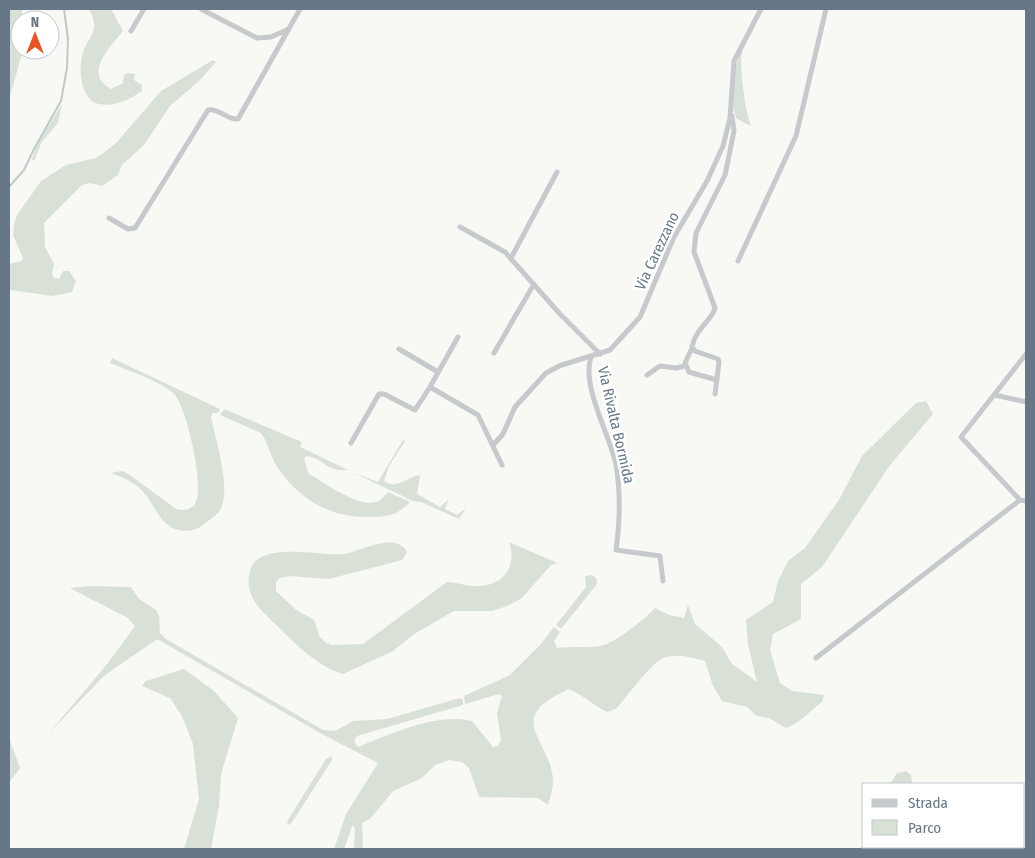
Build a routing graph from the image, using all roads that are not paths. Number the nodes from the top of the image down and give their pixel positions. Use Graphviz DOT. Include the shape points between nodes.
graph roads {
  1 [pos="144,9"];
  2 [pos="201,9"];
  3 [pos="300,9"];
  4 [pos="761,9"];
  5 [pos="826,9"];
  6 [pos="288,29"];
  7 [pos="131,31"];
  8 [pos="731,114"];
  9 [pos="557,172"];
  10 [pos="109,218"];
  11 [pos="460,227"];
  12 [pos="511,258"];
  13 [pos="738,260"];
  14 [pos="534,284"];
  15 [pos="458,337"];
  16 [pos="692,348"];
  17 [pos="399,350"];
  18 [pos="494,353"];
  19 [pos="600,354"];
  20 [pos="1026,354"];
  21 [pos="590,357"];
  22 [pos="685,366"];
  23 [pos="438,372"];
  24 [pos="647,375"];
  25 [pos="717,380"];
  26 [pos="430,388"];
  27 [pos="715,394"];
  28 [pos="995,395"];
  29 [pos="1026,402"];
  30 [pos="350,443"];
  31 [pos="494,444"];
  32 [pos="502,465"];
  33 [pos="1020,500"];
  34 [pos="1026,500"];
  35 [pos="663,581"];
  36 [pos="816,658"];
  1 -- 7 [label="street"];
  2 -- 6 [label="street" via="257,38 271,37"];
  3 -- 6 [label="street"];
  4 -- 8 [label="street, Via Carezzano" via="734,61"];
  5 -- 13 [label="street" via="796,136"];
  6 -- 10 [label="street" via="238,119 213,109 207,110 135,228 128,229"];
  8 -- 16 [label="street" via="734,131 725,175 693,243 715,311 699,330"];
  8 -- 19 [label="street, Via Carezzano" via="726,139 716,163 677,231 642,312 617,344"];
  9 -- 12 [label="street"];
  11 -- 12 [label="street" via="498,246"];
  12 -- 14 [label="street"];
  14 -- 18 [label="street"];
  14 -- 19 [label="street"];
  15 -- 23 [label="street"];
  16 -- 22 [label="street"];
  16 -- 25 [label="street" via="718,359"];
  17 -- 23 [label="street"];
  19 -- 21 [label="street, Via Carezzano"];
  20 -- 28 [label="street"];
  21 -- 31 [label="street, Via Carezzano" via="559,366 544,375 515,406 503,434"];
  21 -- 35 [label="street, Via Rivalta Bormida" via="590,382 611,446 617,477 620,522 616,550 660,556"];
  22 -- 24 [label="street" via="660,366"];
  22 -- 25 [label="street" via="689,372"];
  23 -- 26 [label="street"];
  25 -- 27 [label="street"];
  26 -- 30 [label="street" via="415,410 379,394"];
  26 -- 31 [label="street" via="477,413"];
  28 -- 29 [label="street"];
  28 -- 33 [label="street" via="961,437"];
  31 -- 32 [label="street"];
  33 -- 34 [label="street"];
  33 -- 36 [label="street"];
}
